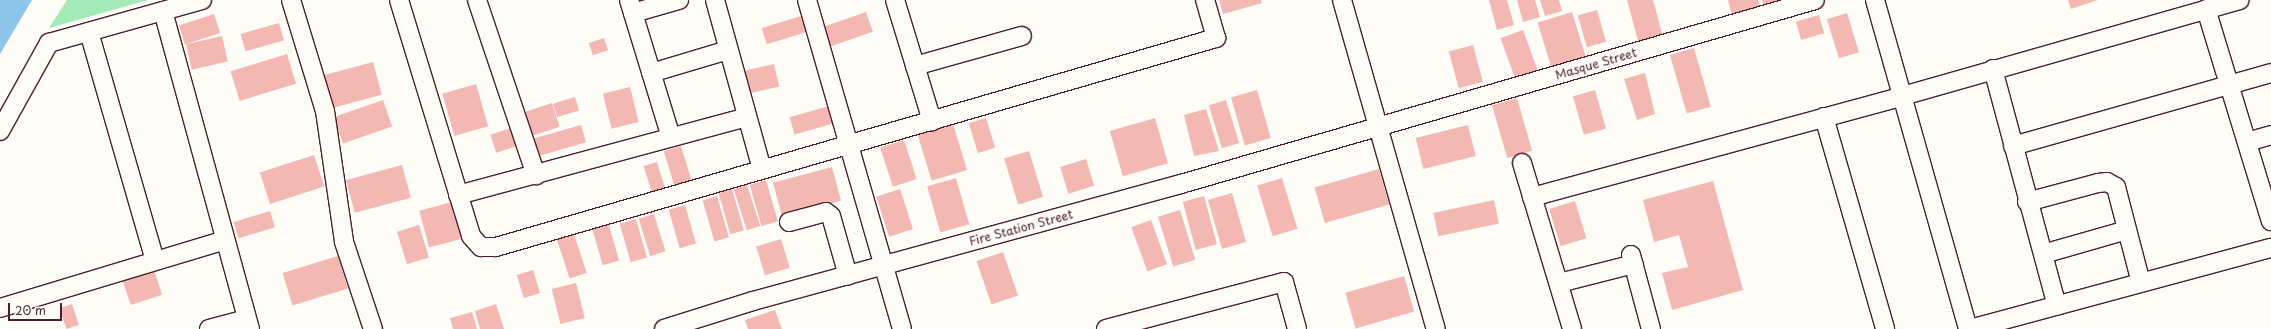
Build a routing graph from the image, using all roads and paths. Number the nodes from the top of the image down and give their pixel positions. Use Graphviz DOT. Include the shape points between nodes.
graph roads {
  1 [pos="202,0"];
  2 [pos="291,0"];
  3 [pos="399,0"];
  4 [pos="477,0"];
  5 [pos="678,0"];
  6 [pos="715,0"];
  7 [pos="808,0"];
  8 [pos="895,0"];
  9 [pos="1205,0"];
  10 [pos="1342,0"];
  11 [pos="1815,0"];
  12 [pos="1875,0"];
  13 [pos="2240,0"];
  14 [pos="631,7"];
  15 [pos="2206,9"];
  16 [pos="163,11"];
  17 [pos="89,32"];
  18 [pos="1022,36"];
  19 [pos="728,50"];
  20 [pos="915,66"];
  21 [pos="1993,69"];
  22 [pos="651,73"];
  23 [pos="2271,73"];
  24 [pos="2229,85"];
  25 [pos="1903,96"];
  26 [pos="747,117"];
  27 [pos="1824,117"];
  28 [pos="932,121"];
  29 [pos="1378,127"];
  30 [pos="0,131"];
  31 [pos="2271,135"];
  32 [pos="671,137"];
  33 [pos="2247,142"];
  34 [pos="849,145"];
  35 [pos="2013,146"];
  36 [pos="1522,163"];
  37 [pos="762,170"];
  38 [pos="536,175"];
  39 [pos="2267,191"];
  40 [pos="458,195"];
  41 [pos="1532,197"];
  42 [pos="2028,202"];
  43 [pos="2271,221"];
  44 [pos="789,222"];
  45 [pos="2127,230"];
  46 [pos="225,240"];
  47 [pos="2271,248"];
  48 [pos="2043,254"];
  49 [pos="155,261"];
  50 [pos="884,266"];
  51 [pos="848,276"];
  52 [pos="1559,283"];
  53 [pos="2141,283"];
  54 [pos="2057,306"];
  55 [pos="0,308"];
  56 [pos="248,324"];
  57 [pos="209,329"];
  58 [pos="373,329"];
  59 [pos="664,329"];
  60 [pos="902,329"];
  61 [pos="1106,329"];
  62 [pos="1297,329"];
  63 [pos="1436,329"];
  64 [pos="1572,329"];
  65 [pos="1651,329"];
  66 [pos="1885,329"];
  67 [pos="1969,329"];
  1 -- 16 [label="street"];
  2 -- 58 [label="street" via="325,111 344,242"];
  3 -- 40 [label="street"];
  4 -- 38 [label="street"];
  5 -- 14 [label="street"];
  6 -- 19 [label="street"];
  7 -- 34 [label="street"];
  8 -- 20 [label="street"];
  9 -- 28 [label="street" via="1216,38"];
  10 -- 29 [label="street"];
  11 -- 29 [label="street, Masque Street"];
  12 -- 25 [label="street"];
  13 -- 15 [label="street"];
  14 -- 22 [label="street"];
  15 -- 21 [label="street"];
  15 -- 24 [label="street"];
  16 -- 17 [label="street"];
  16 -- 46 [label="street"];
  17 -- 30 [label="street" via="50,43"];
  17 -- 49 [label="street"];
  18 -- 20 [label="street"];
  19 -- 22 [label="street"];
  19 -- 26 [label="street"];
  20 -- 28 [label="street"];
  21 -- 25 [label="street"];
  21 -- 35 [label="street"];
  22 -- 32 [label="street"];
  23 -- 24 [label="street"];
  24 -- 33 [label="street"];
  24 -- 35 [label="street"];
  25 -- 27 [label="street"];
  25 -- 67 [label="street"];
  26 -- 32 [label="street"];
  26 -- 37 [label="street"];
  27 -- 41 [label="street"];
  27 -- 66 [label="street"];
  28 -- 34 [label="street"];
  29 -- 50 [label="street, Fire Station Street"];
  29 -- 63 [label="street"];
  31 -- 33 [label="street"];
  32 -- 38 [label="street"];
  33 -- 39 [label="street"];
  34 -- 37 [label="street"];
  34 -- 50 [label="street"];
  35 -- 42 [label="street"];
  36 -- 41 [label="street"];
  37 -- 40 [label="street" via="496,247 481,247 471,236"];
  38 -- 40 [label="street"];
  39 -- 43 [label="street"];
  41 -- 52 [label="street"];
  42 -- 45 [label="street" via="2107,182 2116,187"];
  42 -- 48 [label="street"];
  44 -- 51 [label="street" via="826,212 831,216"];
  45 -- 48 [label="street"];
  45 -- 53 [label="street"];
  46 -- 49 [label="street"];
  46 -- 56 [label="street"];
  47 -- 53 [label="street"];
  48 -- 54 [label="street"];
  49 -- 55 [label="street"];
  50 -- 51 [label="street, Fire Station Street"];
  50 -- 60 [label="street"];
  51 -- 59 [label="street, Fire Station Street"];
  52 -- 64 [label="street"];
  52 -- 65 [label="street" via="1633,259"];
  53 -- 54 [label="street"];
  54 -- 67 [label="street"];
  56 -- 57 [label="street"];
  61 -- 62 [label="street" via="1284,282"];
}
